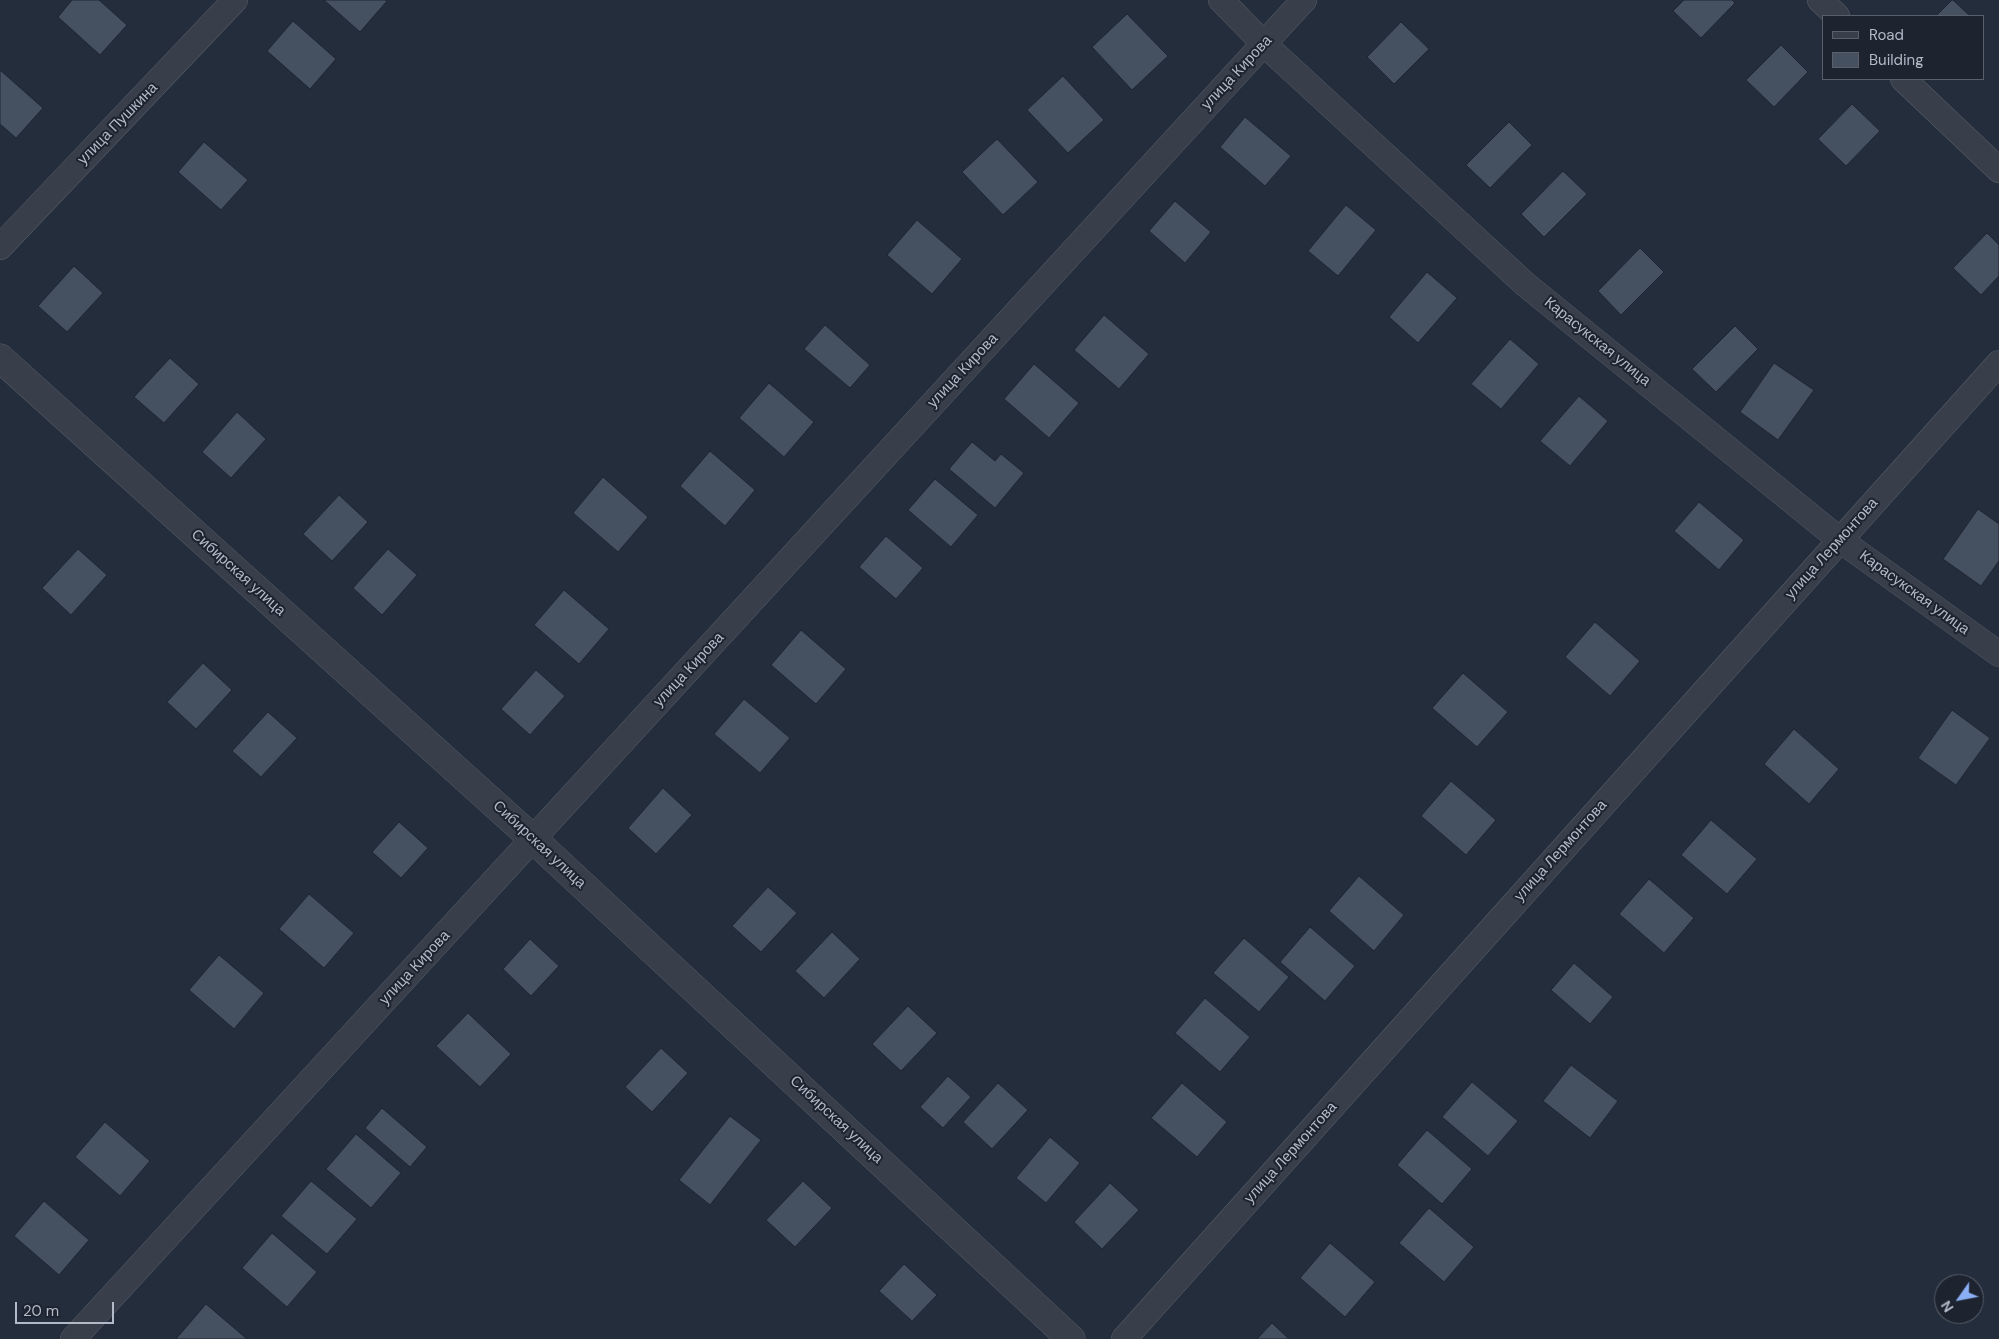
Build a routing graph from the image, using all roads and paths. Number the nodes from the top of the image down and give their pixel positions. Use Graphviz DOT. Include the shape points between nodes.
graph roads {
  1 [pos="235,0"];
  2 [pos="1221,0"];
  3 [pos="1304,0"];
  4 [pos="1820,0"];
  5 [pos="1836,15"];
  6 [pos="1264,44"];
  7 [pos="1904,80"];
  8 [pos="1999,170"];
  9 [pos="0,247"];
  10 [pos="0,358"];
  11 [pos="1999,363"];
  12 [pos="1840,540"];
  13 [pos="1999,654"];
  14 [pos="533,839"];
  15 [pos="73,1339"];
  16 [pos="1071,1339"];
  17 [pos="1124,1339"];
  1 -- 9 [label="street, улица Пушкина"];
  2 -- 6 [label="street, Карасукская улица"];
  3 -- 6 [label="street, улица Кирова"];
  4 -- 5 [label="street"];
  6 -- 12 [label="street, Карасукская улица" via="1525,284"];
  6 -- 14 [label="street, улица Кирова"];
  7 -- 8 [label="street"];
  10 -- 14 [label="street, Сибирская улица"];
  11 -- 12 [label="street, улица Лермонтова"];
  12 -- 13 [label="street, Карасукская улица"];
  12 -- 17 [label="street, улица Лермонтова"];
  14 -- 15 [label="street, улица Кирова"];
  14 -- 16 [label="street, Сибирская улица"];
}
